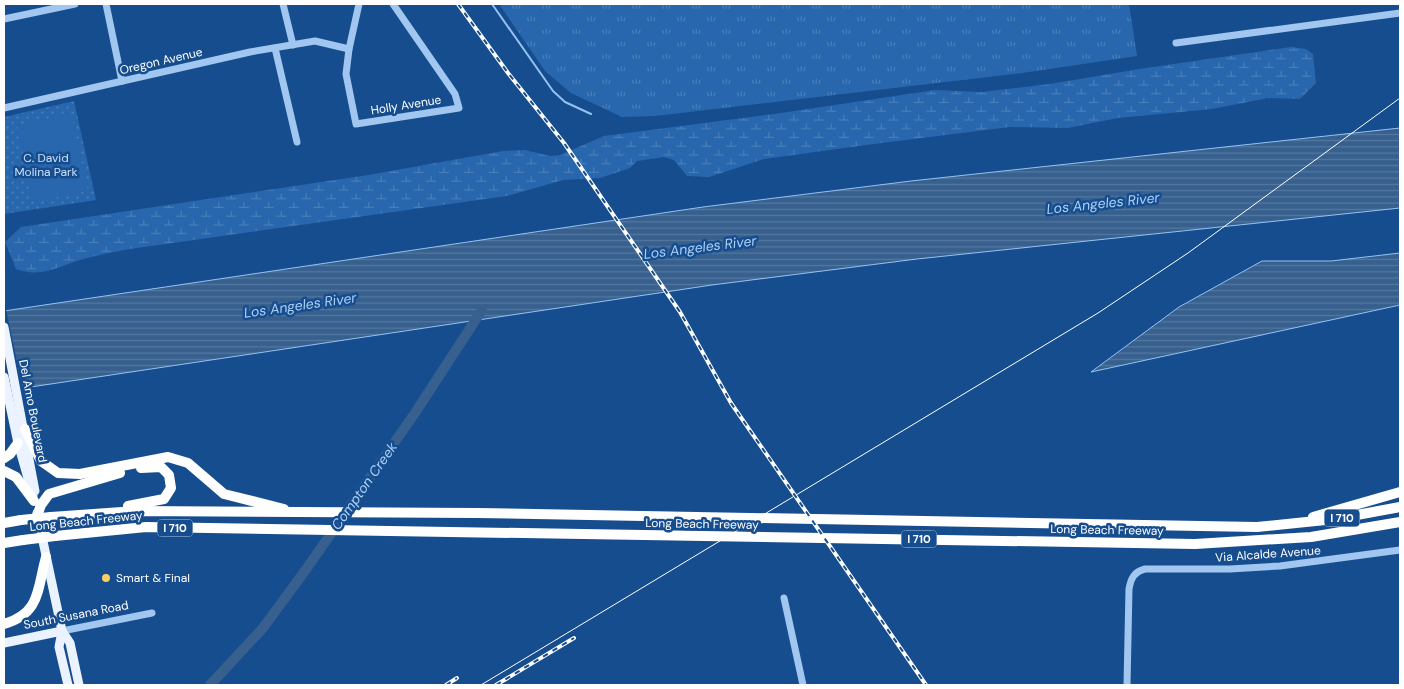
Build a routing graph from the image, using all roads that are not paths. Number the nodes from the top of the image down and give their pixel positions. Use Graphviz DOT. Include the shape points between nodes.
graph roads {
  1 [pos="75,4"];
  2 [pos="106,4"];
  3 [pos="283,4"];
  4 [pos="359,4"];
  5 [pos="393,4"];
  6 [pos="1400,13"];
  7 [pos="4,20"];
  8 [pos="1176,43"];
  9 [pos="293,45"];
  10 [pos="275,48"];
  11 [pos="349,48"];
  12 [pos="122,81"];
  13 [pos="4,108"];
  14 [pos="297,142"];
  15 [pos="4,327"];
  16 [pos="4,377"];
  17 [pos="24,429"];
  18 [pos="18,443"];
  19 [pos="4,458"];
  20 [pos="4,470"];
  21 [pos="1400,492"];
  22 [pos="34,501"];
  23 [pos="1400,507"];
  24 [pos="86,513"];
  25 [pos="302,513"];
  26 [pos="38,516"];
  27 [pos="1400,522"];
  28 [pos="4,523"];
  29 [pos="1283,526"];
  30 [pos="4,543"];
  31 [pos="1400,550"];
  32 [pos="46,557"];
  33 [pos="784,598"];
  34 [pos="152,613"];
  35 [pos="4,624"];
  36 [pos="62,631"];
  37 [pos="4,643"];
  38 [pos="68,685"];
  39 [pos="79,685"];
  40 [pos="803,685"];
  41 [pos="1127,685"];
  1 -- 7 [label="street"];
  2 -- 12 [label="street"];
  3 -- 9 [label="street"];
  4 -- 11 [label="street"];
  5 -- 11 [label="street, Holly Avenue" via="455,94 458,108 356,124 346,74"];
  6 -- 8 [label="street"];
  9 -- 10 [label="street, Oregon Avenue"];
  9 -- 11 [label="street, Oregon Avenue" via="323,41"];
  10 -- 12 [label="street, Oregon Avenue"];
  10 -- 14 [label="street"];
  12 -- 13 [label="street, Oregon Avenue"];
  15 -- 17 [label="main road, Del Amo Boulevard"];
  16 -- 18 [label="main road, Del Amo Boulevard"];
  17 -- 22 [label="main road, Del Amo Boulevard" via="36,492"];
  17 -- 25 [label="highway" via="41,461 58,473 80,474 168,457 188,463 224,494"];
  18 -- 19 [label="highway"];
  18 -- 22 [label="main road, Del Amo Boulevard"];
  20 -- 22 [label="highway" via="16,477"];
  21 -- 29 [label="highway"];
  22 -- 26 [label="main road, Del Amo Boulevard"];
  23 -- 29 [label="highway, Long Beach Freeway / I 710"];
  24 -- 25 [label="highway, Long Beach Freeway / I 710"];
  24 -- 26 [label="highway" via="164,498 172,488 169,475 162,467 154,466 88,481 49,494"];
  24 -- 28 [label="highway, Long Beach Freeway / I 710, bridge"];
  25 -- 29 [label="highway, Long Beach Freeway / I 710"];
  26 -- 32 [label="main road, Del Amo Boulevard"];
  27 -- 30 [label="highway, Long Beach Freeway / I 710, bridge" via="1311,536 1195,544 146,527"];
  31 -- 41 [label="street, Via Alcalde Avenue" via="1280,566 1138,571 1129,589"];
  32 -- 35 [label="highway" via="34,604 22,617"];
  32 -- 36 [label="main road, Del Amo Boulevard"];
  33 -- 40 [label="street"];
  34 -- 36 [label="street, South Susana Road"];
  36 -- 37 [label="main road, South Susana Road"];
  36 -- 38 [label="main road" via="59,647"];
  36 -- 39 [label="main road" via="70,643"];
}
